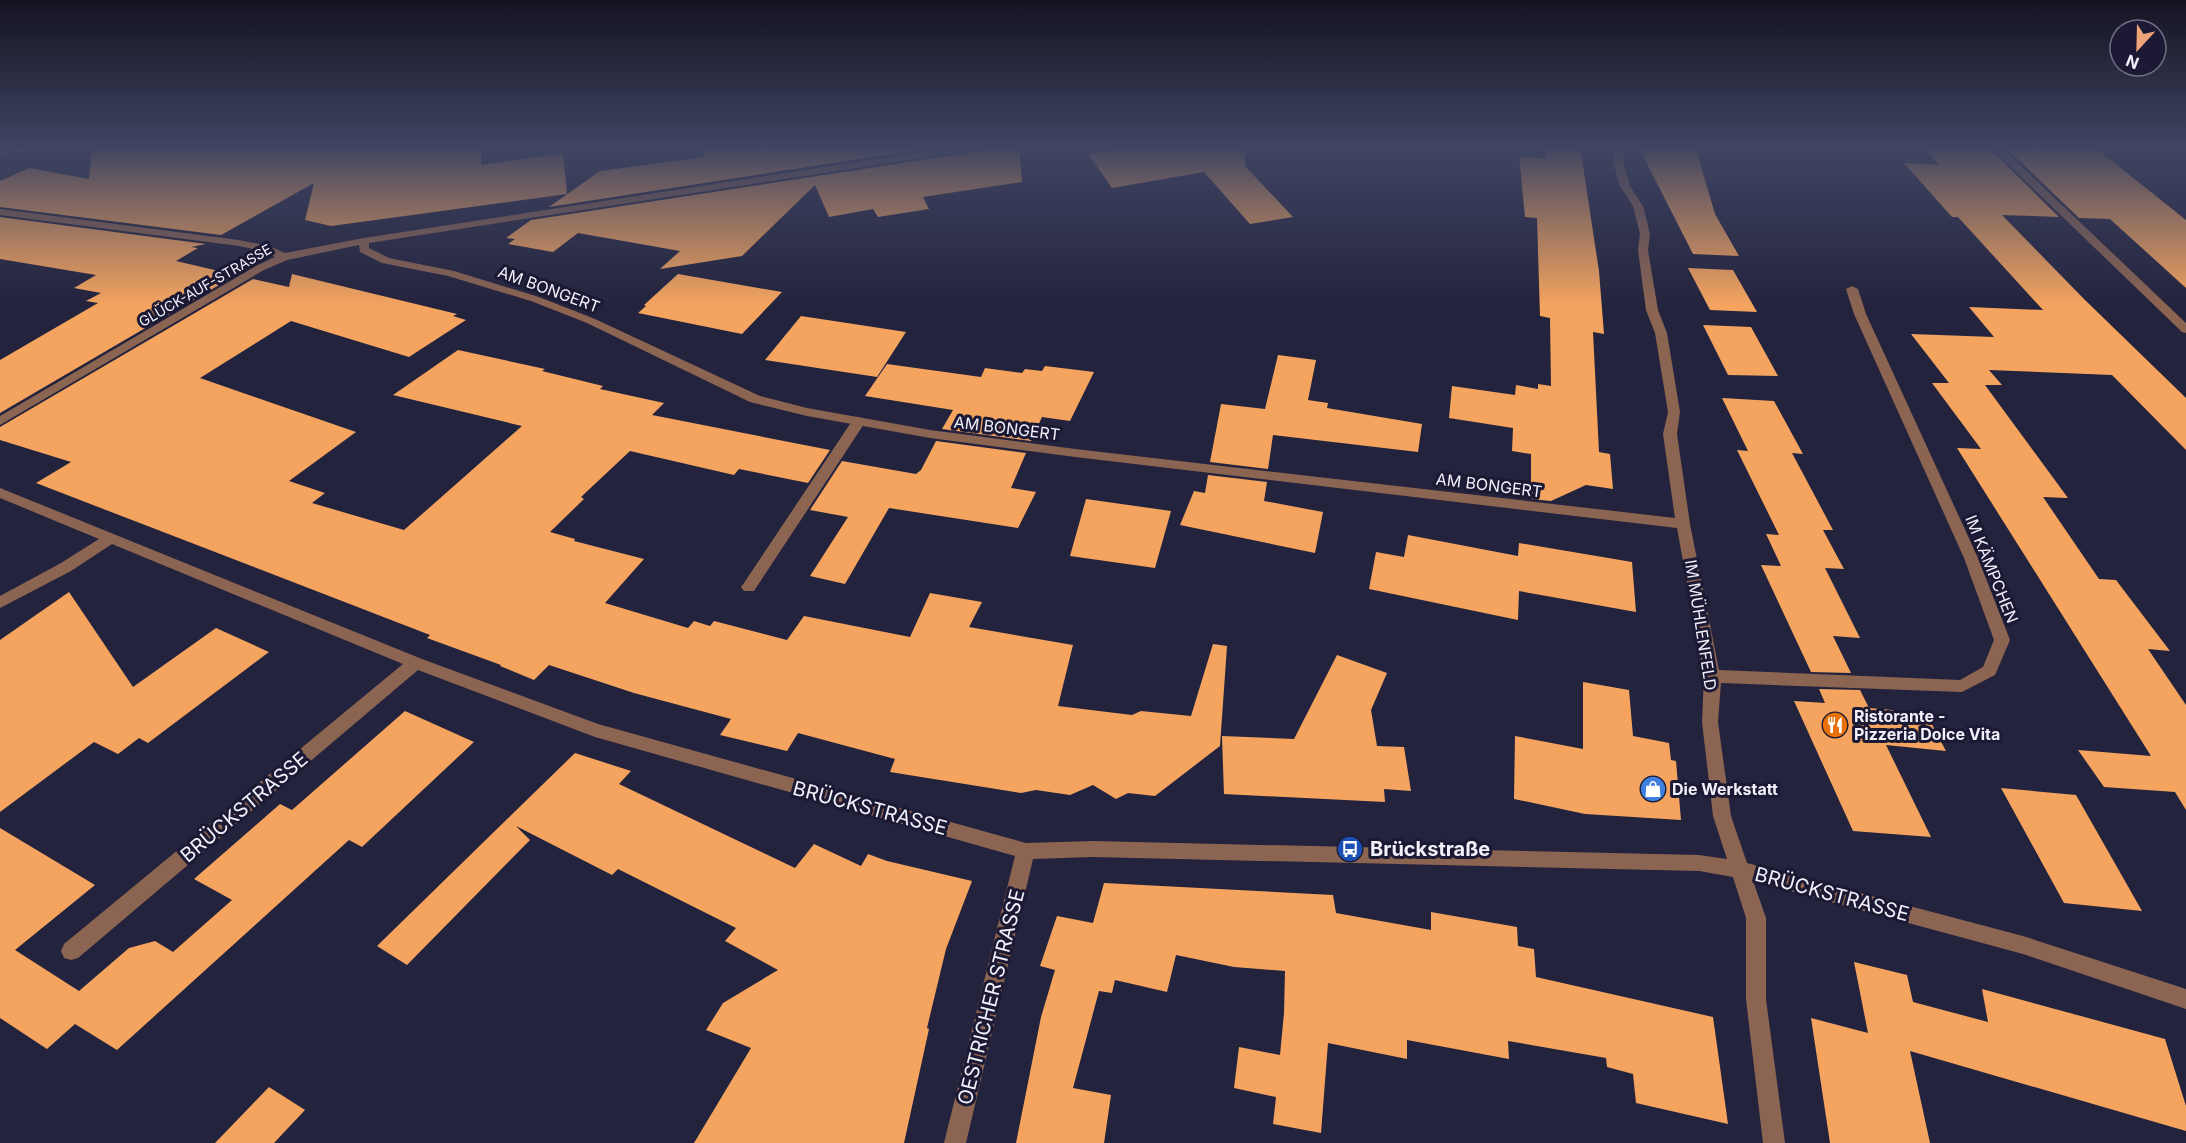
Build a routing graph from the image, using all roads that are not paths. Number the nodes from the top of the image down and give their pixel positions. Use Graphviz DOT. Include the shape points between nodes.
graph roads {
  1 [pos="634,199"];
  2 [pos="1633,199"];
  3 [pos="2050,199"];
  4 [pos="0,212"];
  5 [pos="364,241"];
  6 [pos="284,257"];
  7 [pos="1852,289"];
  8 [pos="2186,329"];
  9 [pos="859,421"];
  10 [pos="0,422"];
  11 [pos="0,493"];
  12 [pos="1683,524"];
  13 [pos="109,539"];
  14 [pos="749,586"];
  15 [pos="0,603"];
  16 [pos="416,663"];
  17 [pos="1712,676"];
  18 [pos="1026,851"];
  19 [pos="1742,870"];
  20 [pos="71,951"];
  21 [pos="2186,999"];
  22 [pos="955,1143"];
  23 [pos="1774,1143"];
  1 -- 5 [label="street, GLÜCK-AUF-STRASSE"];
  2 -- 12 [label="street, IM MÜHLENFELD" via="1645,234 1643,250 1652,310 1661,333 1674,412 1671,434"];
  3 -- 8 [label="street"];
  4 -- 6 [label="street" via="239,243"];
  5 -- 6 [label="street, GLÜCK-AUF-STRASSE"];
  5 -- 9 [label="street, AM BONGERT" via="364,250 386,261 450,273 591,321 755,399"];
  6 -- 10 [label="street, GLÜCK-AUF-STRASSE"];
  7 -- 17 [label="street, IM KÄMPCHEN" via="1971,558 2002,640 1989,671 1962,686"];
  9 -- 12 [label="street, AM BONGERT" via="1075,453"];
  9 -- 14 [label="street"];
  11 -- 13 [label="street, BRÜCKSTRASSE"];
  12 -- 17 [label="street, IM MÜHLENFELD"];
  13 -- 15 [label="street"];
  13 -- 16 [label="street, BRÜCKSTRASSE"];
  16 -- 18 [label="street, BRÜCKSTRASSE" via="595,730"];
  16 -- 20 [label="street, BRÜCKSTRASSE"];
  17 -- 19 [label="street, IM MÜHLENFELD" via="1710,723 1722,816"];
  18 -- 19 [label="street, BRÜCKSTRASSE" via="1093,849 1699,862"];
  18 -- 22 [label="street, OESTRICHER STRASSE"];
  19 -- 21 [label="street, BRÜCKSTRASSE" via="2023,945"];
  19 -- 23 [label="street, IM MÜHLENFELD" via="1755,918 1756,999"];
}
